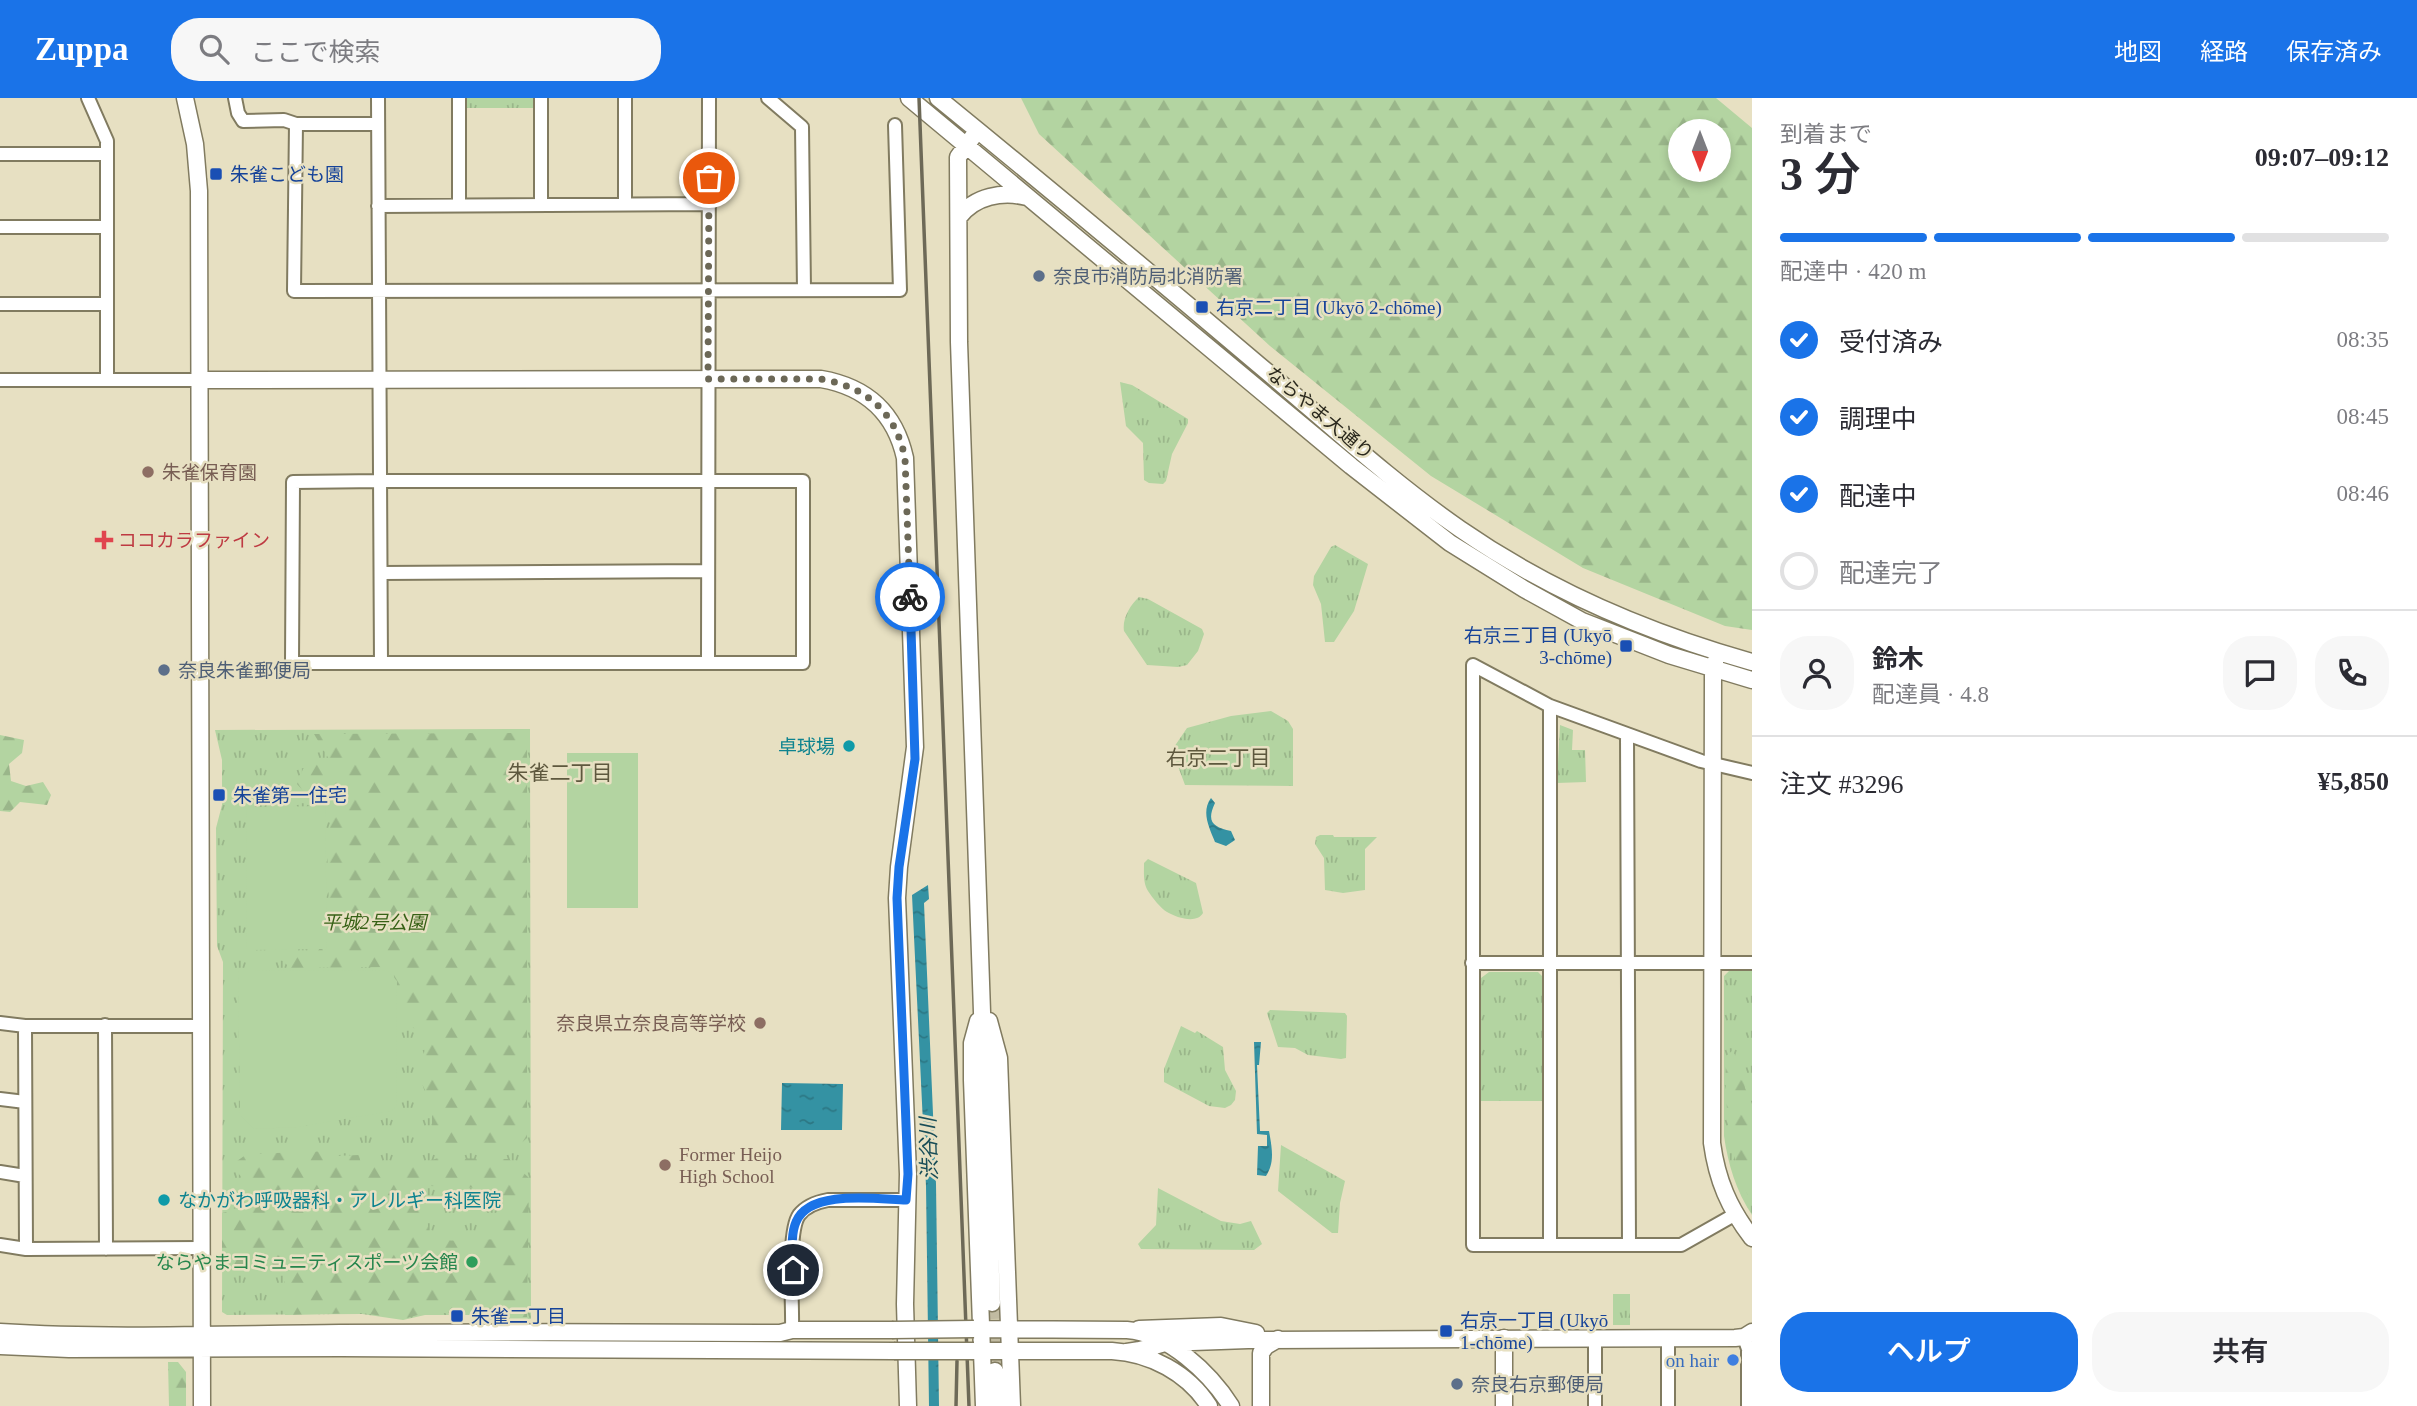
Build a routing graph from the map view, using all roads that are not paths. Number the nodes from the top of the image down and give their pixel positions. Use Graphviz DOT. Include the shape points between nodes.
graph roads {
  1 [pos="88,98"];
  2 [pos="185,98"];
  3 [pos="235,98"];
  4 [pos="378,98"];
  5 [pos="459,98"];
  6 [pos="541,98"];
  7 [pos="625,98"];
  8 [pos="709,98"];
  9 [pos="768,98"];
  10 [pos="909,98"];
  11 [pos="938,98"];
  12 [pos="296,124"];
  13 [pos="378,124"];
  14 [pos="895,125"];
  15 [pos="977,131"];
  16 [pos="966,144"];
  17 [pos="0,154"];
  18 [pos="107,155"];
  19 [pos="1029,197"];
  20 [pos="709,204"];
  21 [pos="458,205"];
  22 [pos="541,205"];
  23 [pos="625,205"];
  24 [pos="378,206"];
  25 [pos="959,217"];
  26 [pos="107,227"];
  27 [pos="0,228"];
  28 [pos="709,290"];
  29 [pos="804,290"];
  30 [pos="380,291"];
  31 [pos="0,304"];
  32 [pos="107,304"];
  33 [pos="107,379"];
  34 [pos="708,379"];
  35 [pos="0,380"];
  36 [pos="200,380"];
  37 [pos="380,381"];
  38 [pos="381,481"];
  39 [pos="708,481"];
  40 [pos="708,571"];
  41 [pos="381,573"];
  42 [pos="1718,652"];
  43 [pos="1752,662"];
  44 [pos="382,663"];
  45 [pos="708,663"];
  46 [pos="1713,670"];
  47 [pos="1752,680"];
  48 [pos="1550,706"];
  49 [pos="1627,734"];
  50 [pos="1712,765"];
  51 [pos="1752,773"];
  52 [pos="1472,963"];
  53 [pos="1550,963"];
  54 [pos="1627,963"];
  55 [pos="1711,963"];
  56 [pos="1752,963"];
  57 [pos="983,1002"];
  58 [pos="0,1023"];
  59 [pos="105,1025"];
  60 [pos="25,1026"];
  61 [pos="199,1026"];
  62 [pos="0,1099"];
  63 [pos="25,1102"];
  64 [pos="0,1172"];
  65 [pos="25,1176"];
  66 [pos="906,1200"];
  67 [pos="1734,1215"];
  68 [pos="1752,1238"];
  69 [pos="0,1245"];
  70 [pos="1550,1245"];
  71 [pos="1629,1245"];
  72 [pos="201,1248"];
  73 [pos="26,1249"];
  74 [pos="106,1249"];
  75 [pos="992,1303"];
  76 [pos="1186,1327"];
  77 [pos="978,1329"];
  78 [pos="1009,1329"];
  79 [pos="792,1330"];
  80 [pos="1127,1330"];
  81 [pos="0,1332"];
  82 [pos="1748,1334"];
  83 [pos="1504,1338"];
  84 [pos="1595,1338"];
  85 [pos="1668,1338"];
  86 [pos="1278,1339"];
  87 [pos="202,1342"];
  88 [pos="1164,1343"];
  89 [pos="0,1346"];
  90 [pos="978,1351"];
  91 [pos="1012,1351"];
  92 [pos="1127,1352"];
  93 [pos="1171,1369"];
  94 [pos="995,1371"];
  95 [pos="202,1406"];
  96 [pos="908,1406"];
  97 [pos="984,1406"];
  98 [pos="997,1406"];
  99 [pos="1012,1406"];
  100 [pos="1209,1406"];
  101 [pos="1231,1406"];
  102 [pos="1261,1406"];
  103 [pos="1504,1406"];
  104 [pos="1595,1406"];
  105 [pos="1668,1406"];
  106 [pos="1748,1406"];
  1 -- 18 [label="street" via="107,141"];
  2 -- 36 [label="street" via="198,165"];
  3 -- 12 [label="street" via="243,121"];
  4 -- 13 [label="street"];
  5 -- 21 [label="street"];
  6 -- 22 [label="street"];
  7 -- 23 [label="street"];
  8 -- 20 [label="street"];
  9 -- 29 [label="street" via="802,127"];
  10 -- 16 [label="street, ならやま大通り"];
  11 -- 15 [label="street, ならやま大通り"];
  12 -- 13 [label="street"];
  12 -- 30 [label="street" via="294,291"];
  13 -- 24 [label="street"];
  14 -- 29 [label="street" via="900,290"];
  15 -- 16 [label="street"];
  15 -- 42 [label="street, ならやま大通り" via="1459,529 1598,607"];
  16 -- 19 [label="street, ならやま大通り"];
  16 -- 25 [label="street" via="958,157"];
  17 -- 18 [label="street"];
  18 -- 26 [label="street"];
  19 -- 25 [label="street" via="1012,193 992,196 966,208"];
  19 -- 46 [label="street, ならやま大通り" via="1450,543 1582,621"];
  20 -- 23 [label="street"];
  20 -- 28 [label="street"];
  21 -- 22 [label="street"];
  21 -- 24 [label="street"];
  22 -- 23 [label="street"];
  24 -- 30 [label="street"];
  25 -- 57 [label="street" via="959,342"];
  26 -- 27 [label="street"];
  26 -- 32 [label="street"];
  28 -- 29 [label="street"];
  28 -- 30 [label="street"];
  28 -- 34 [label="street"];
  30 -- 37 [label="street"];
  31 -- 32 [label="street"];
  32 -- 33 [label="street"];
  33 -- 35 [label="street"];
  33 -- 36 [label="street"];
  34 -- 37 [label="street"];
  34 -- 39 [label="street"];
  34 -- 66 [label="street" via="821,379 848,385 885,413 903,449 915,747 897,884"];
  36 -- 37 [label="street"];
  36 -- 61 [label="street"];
  37 -- 38 [label="street"];
  38 -- 39 [label="street"];
  38 -- 41 [label="street"];
  38 -- 44 [label="street" via="293,482 292,663"];
  39 -- 40 [label="street"];
  39 -- 45 [label="street" via="803,481 803,663"];
  40 -- 41 [label="street"];
  40 -- 45 [label="street"];
  41 -- 44 [label="street"];
  42 -- 43 [label="street, ならやま大通り"];
  42 -- 46 [label="street"];
  44 -- 45 [label="street"];
  46 -- 47 [label="street, ならやま大通り"];
  46 -- 50 [label="street"];
  48 -- 49 [label="street"];
  48 -- 52 [label="street" via="1473,665"];
  48 -- 53 [label="street"];
  49 -- 50 [label="street"];
  49 -- 54 [label="street"];
  50 -- 51 [label="street"];
  50 -- 55 [label="street"];
  52 -- 53 [label="street"];
  52 -- 70 [label="street" via="1474,1245"];
  53 -- 54 [label="street"];
  53 -- 70 [label="street"];
  54 -- 55 [label="street"];
  54 -- 71 [label="street"];
  55 -- 56 [label="street"];
  55 -- 67 [label="street" via="1712,1143 1718,1177"];
  57 -- 75 [label="street"];
  57 -- 77 [label="street" via="972,1043"];
  57 -- 78 [label="street" via="999,1058"];
  58 -- 60 [label="street"];
  59 -- 60 [label="street"];
  59 -- 61 [label="street"];
  59 -- 74 [label="street"];
  60 -- 63 [label="street"];
  61 -- 72 [label="street"];
  62 -- 63 [label="street"];
  63 -- 65 [label="street"];
  64 -- 65 [label="street"];
  65 -- 73 [label="street"];
  66 -- 79 [label="street" via="828,1200 799,1215 793,1231"];
  66 -- 96 [label="street"];
  67 -- 68 [label="street"];
  67 -- 71 [label="street" via="1681,1245"];
  69 -- 73 [label="street"];
  70 -- 71 [label="street"];
  72 -- 74 [label="street"];
  72 -- 87 [label="street"];
  73 -- 74 [label="street"];
  76 -- 80 [label="street"];
  76 -- 86 [label="street" via="1221,1326"];
  76 -- 88 [label="street"];
  77 -- 78 [label="street"];
  77 -- 79 [label="street, bridge"];
  77 -- 90 [label="street"];
  78 -- 80 [label="street"];
  78 -- 91 [label="street"];
  79 -- 87 [label="street"];
  80 -- 88 [label="street"];
  81 -- 87 [label="street"];
  82 -- 85 [label="street"];
  82 -- 106 [label="street"];
  83 -- 84 [label="street"];
  83 -- 86 [label="street"];
  83 -- 103 [label="street"];
  84 -- 85 [label="street"];
  84 -- 104 [label="street"];
  85 -- 105 [label="street"];
  86 -- 88 [label="street"];
  86 -- 102 [label="street" via="1261,1353"];
  87 -- 89 [label="street" via="69,1349"];
  87 -- 90 [label="street, bridge" via="341,1348"];
  87 -- 95 [label="street"];
  88 -- 92 [label="street"];
  88 -- 93 [label="street"];
  88 -- 101 [label="street" via="1210,1377"];
  90 -- 91 [label="street"];
  90 -- 97 [label="street"];
  91 -- 92 [label="street"];
  91 -- 99 [label="street"];
  92 -- 93 [label="street"];
  93 -- 100 [label="street"];
  94 -- 98 [label="street"];
}
